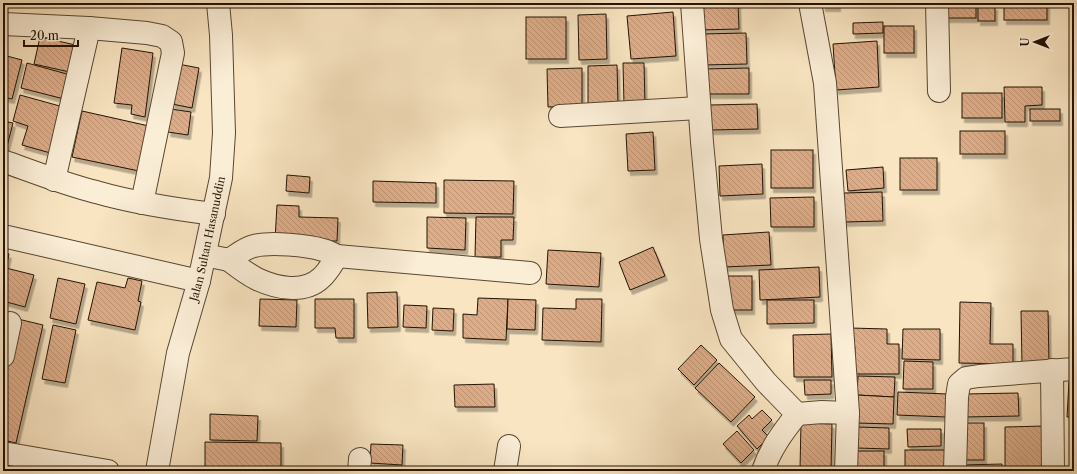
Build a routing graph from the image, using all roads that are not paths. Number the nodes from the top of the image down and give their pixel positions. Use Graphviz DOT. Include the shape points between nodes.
graph roads {
  1 [pos="218,3"];
  2 [pos="692,3"];
  3 [pos="810,3"];
  4 [pos="937,3"];
  5 [pos="3,24"];
  6 [pos="89,28"];
  7 [pos="939,90"];
  8 [pos="699,108"];
  9 [pos="560,116"];
  10 [pos="3,161"];
  11 [pos="54,180"];
  12 [pos="142,203"];
  13 [pos="214,214"];
  14 [pos="3,236"];
  15 [pos="205,255"];
  16 [pos="337,256"];
  17 [pos="229,260"];
  18 [pos="530,273"];
  19 [pos="199,280"];
  20 [pos="10,323"];
  21 [pos="3,356"];
  22 [pos="1074,369"];
  23 [pos="1052,370"];
  24 [pos="848,413"];
  25 [pos="797,414"];
  26 [pos="509,446"];
  27 [pos="3,453"];
  28 [pos="108,471"];
  29 [pos="157,471"];
  30 [pos="504,471"];
  31 [pos="763,471"];
  32 [pos="846,471"];
  33 [pos="955,471"];
  34 [pos="1053,471"];
  1 -- 13 [label="street, Jalan Sultan Hasanuddin" via="224,133 221,178"];
  2 -- 8 [label="street"];
  3 -- 24 [label="street" via="825,83"];
  4 -- 7 [label="street"];
  5 -- 6 [label="street"];
  6 -- 11 [label="street"];
  6 -- 12 [label="street" via="162,36 171,42 173,53"];
  8 -- 9 [label="street"];
  8 -- 25 [label="street" via="711,239 722,310 731,339 766,382"];
  10 -- 11 [label="street"];
  11 -- 12 [label="street"];
  12 -- 13 [label="street"];
  13 -- 15 [label="street, Jalan Sultan Hasanuddin"];
  14 -- 19 [label="street"];
  15 -- 17 [label="street"];
  15 -- 19 [label="street, Jalan Sultan Hasanuddin"];
  16 -- 17 [label="street" via="313,247 269,244 253,246"];
  16 -- 17 [label="street" via="320,279 306,287 275,286 257,279"];
  16 -- 18 [label="street"];
  19 -- 29 [label="street, Jalan Sultan Hasanuddin" via="178,353"];
  20 -- 21 [label="street"];
  22 -- 23 [label="street"];
  23 -- 33 [label="street" via="979,376 966,378 959,384"];
  23 -- 34 [label="street"];
  24 -- 25 [label="street"];
  24 -- 32 [label="street"];
  25 -- 31 [label="street" via="779,436"];
  26 -- 30 [label="street"];
  27 -- 28 [label="street"];
}
